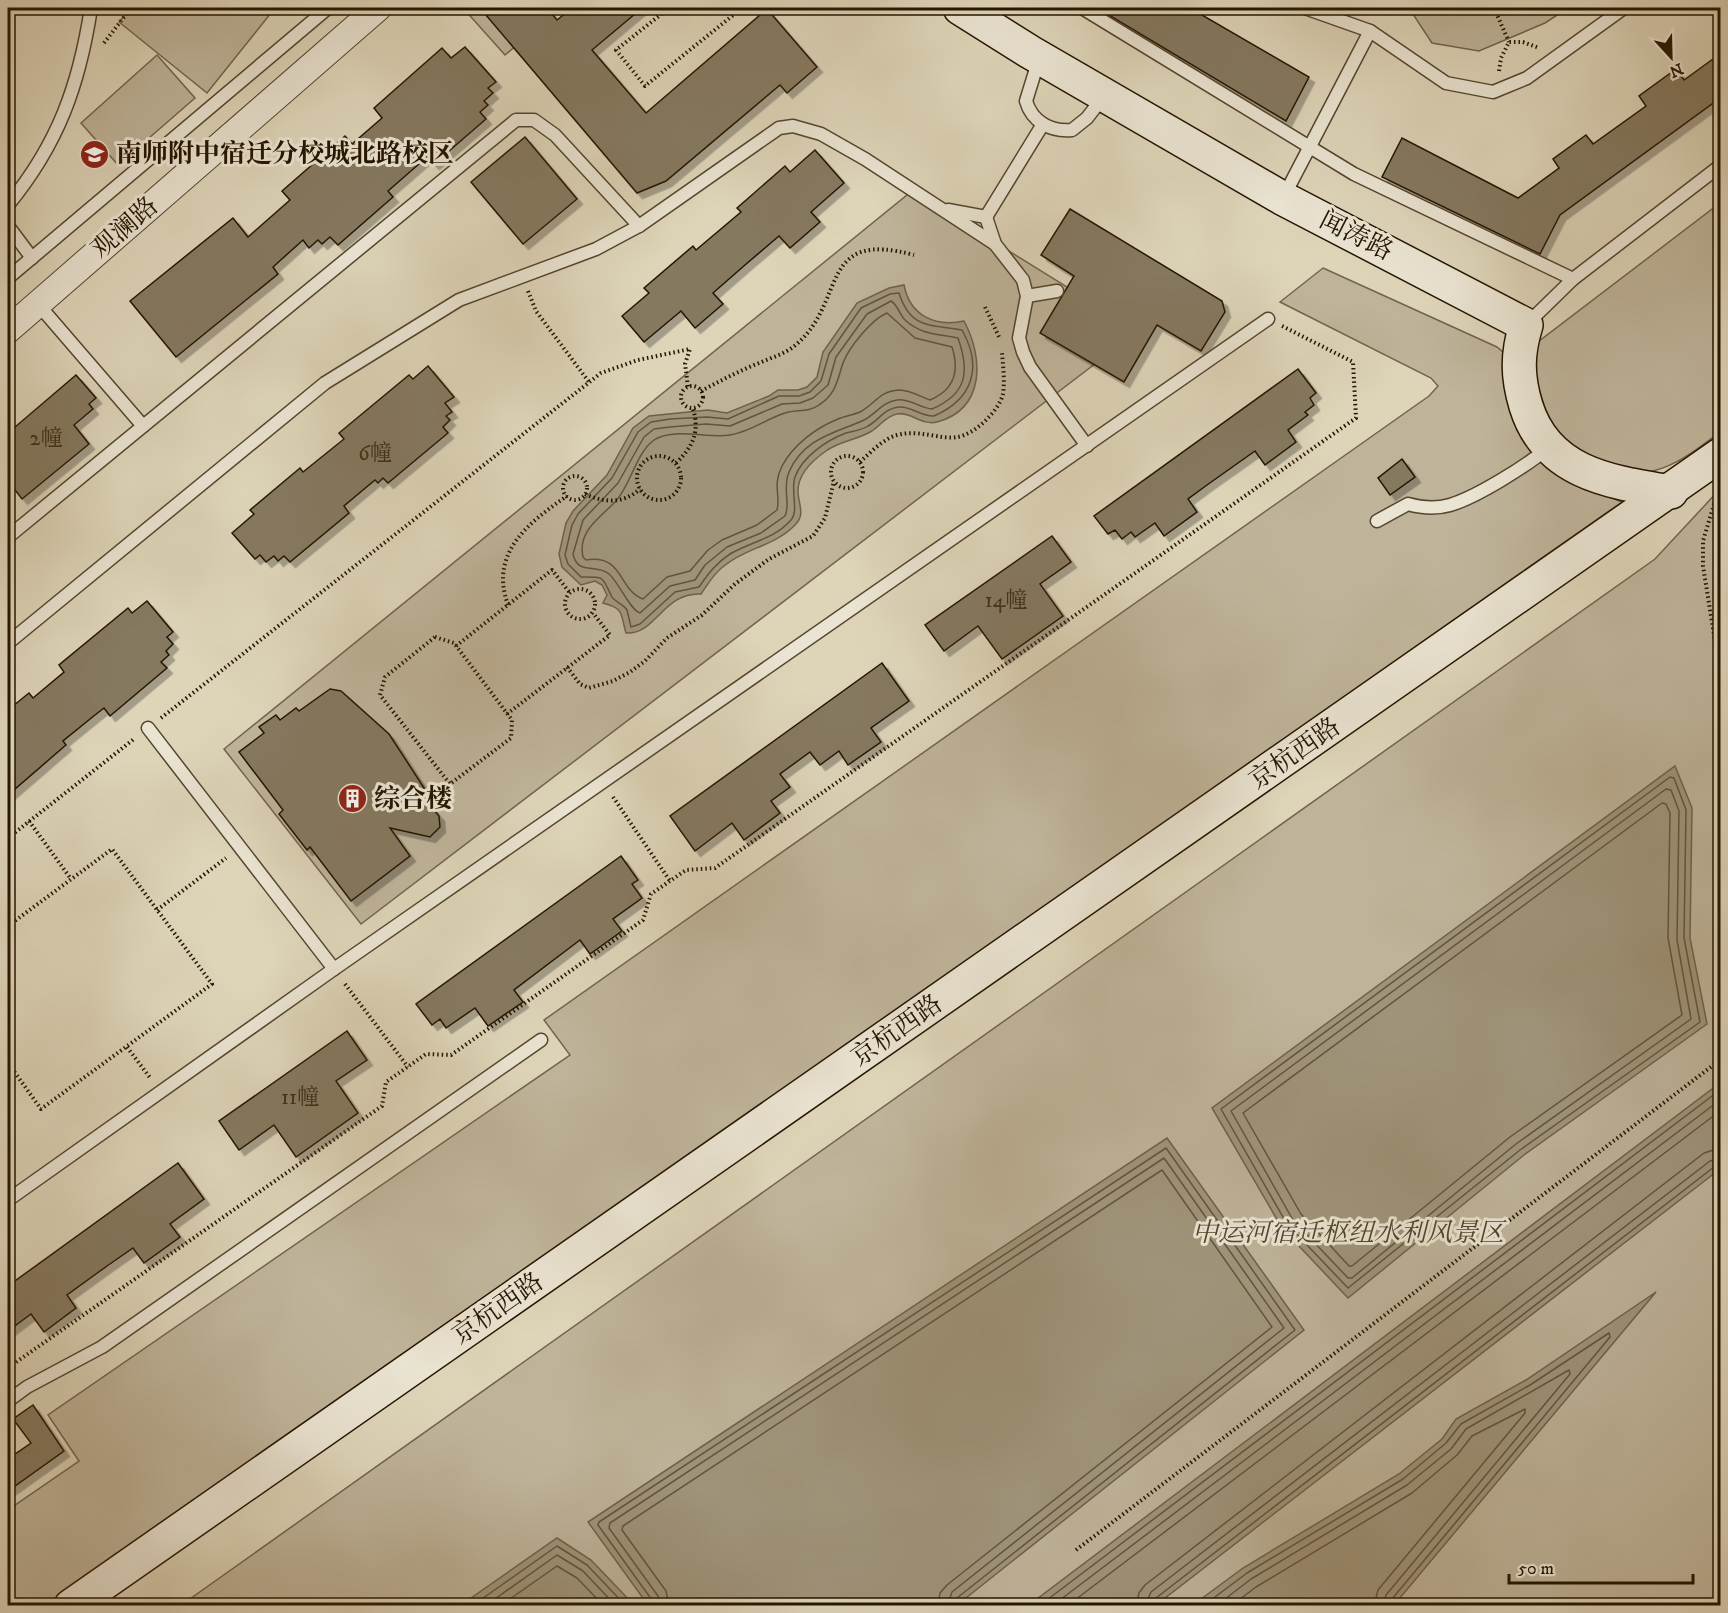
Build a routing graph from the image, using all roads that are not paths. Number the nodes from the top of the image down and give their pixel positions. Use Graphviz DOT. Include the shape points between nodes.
graph roads {
  1 [pos="91,8"];
  2 [pos="328,8"];
  3 [pos="378,8"];
  4 [pos="960,8"];
  5 [pos="1082,8"];
  6 [pos="1305,8"];
  7 [pos="1624,8"];
  8 [pos="1370,31"];
  9 [pos="1040,57"];
  10 [pos="1105,95"];
  11 [pos="1043,124"];
  12 [pos="1308,148"];
  13 [pos="1720,166"];
  14 [pos="1282,198"];
  15 [pos="8,205"];
  16 [pos="942,209"];
  17 [pos="986,217"];
  18 [pos="8,226"];
  19 [pos="639,226"];
  20 [pos="995,244"];
  21 [pos="32,258"];
  22 [pos="8,278"];
  23 [pos="1573,279"];
  24 [pos="1057,291"];
  25 [pos="1027,296"];
  26 [pos="38,303"];
  27 [pos="1268,318"];
  28 [pos="1526,325"];
  29 [pos="8,330"];
  30 [pos="143,426"];
  31 [pos="1087,446"];
  32 [pos="1549,447"];
  33 [pos="1720,455"];
  34 [pos="1671,492"];
  35 [pos="1377,521"];
  36 [pos="8,537"];
  37 [pos="8,643"];
  38 [pos="148,728"];
  39 [pos="334,969"];
  40 [pos="541,1040"];
  41 [pos="8,1200"];
  42 [pos="8,1401"];
  43 [pos="71,1605"];
  1 -- 15 [label="lane" via="77,78 53,140"];
  2 -- 21 [label="lane"];
  3 -- 26 [label="street, 观澜路"];
  4 -- 9 [label="street, 闻涛路"];
  5 -- 12 [label="lane"];
  6 -- 8 [label="lane"];
  7 -- 8 [label="lane" via="1527,78 1493,92 1446,83"];
  8 -- 12 [label="lane"];
  9 -- 10 [label="street, 闻涛路"];
  9 -- 11 [label="lane" via="1026,101"];
  10 -- 11 [label="lane" via="1078,127 1062,130"];
  10 -- 14 [label="street, 闻涛路"];
  11 -- 17 [label="lane"];
  12 -- 14 [label="lane"];
  12 -- 23 [label="lane"];
  13 -- 23 [label="lane"];
  14 -- 28 [label="street, 闻涛路"];
  16 -- 17 [label="lane"];
  16 -- 19 [label="lane" via="820,134 793,126 768,134"];
  16 -- 20 [label="lane"];
  17 -- 20 [label="lane"];
  18 -- 21 [label="lane"];
  19 -- 30 [label="lane" via="555,135 534,120 516,120"];
  19 -- 37 [label="lane" via="596,249 459,300 325,383"];
  20 -- 25 [label="lane" via="1023,280"];
  21 -- 22 [label="lane"];
  23 -- 28 [label="lane"];
  24 -- 25 [label="lane"];
  25 -- 31 [label="lane" via="1019,338 1023,351 1030,367"];
  26 -- 29 [label="street, 观澜路"];
  26 -- 30 [label="lane"];
  27 -- 31 [label="lane"];
  28 -- 32 [label="street" via="1517,366 1539,437"];
  30 -- 36 [label="lane"];
  31 -- 39 [label="lane"];
  32 -- 34 [label="street" via="1576,468 1611,482"];
  32 -- 35 [label="lane" via="1528,464 1452,505 1422,508 1408,504"];
  33 -- 34 [label="street, 京杭西路"];
  34 -- 43 [label="street, 京杭西路"];
  38 -- 39 [label="lane"];
  39 -- 41 [label="lane"];
  40 -- 42 [label="lane" via="102,1347"];
}
